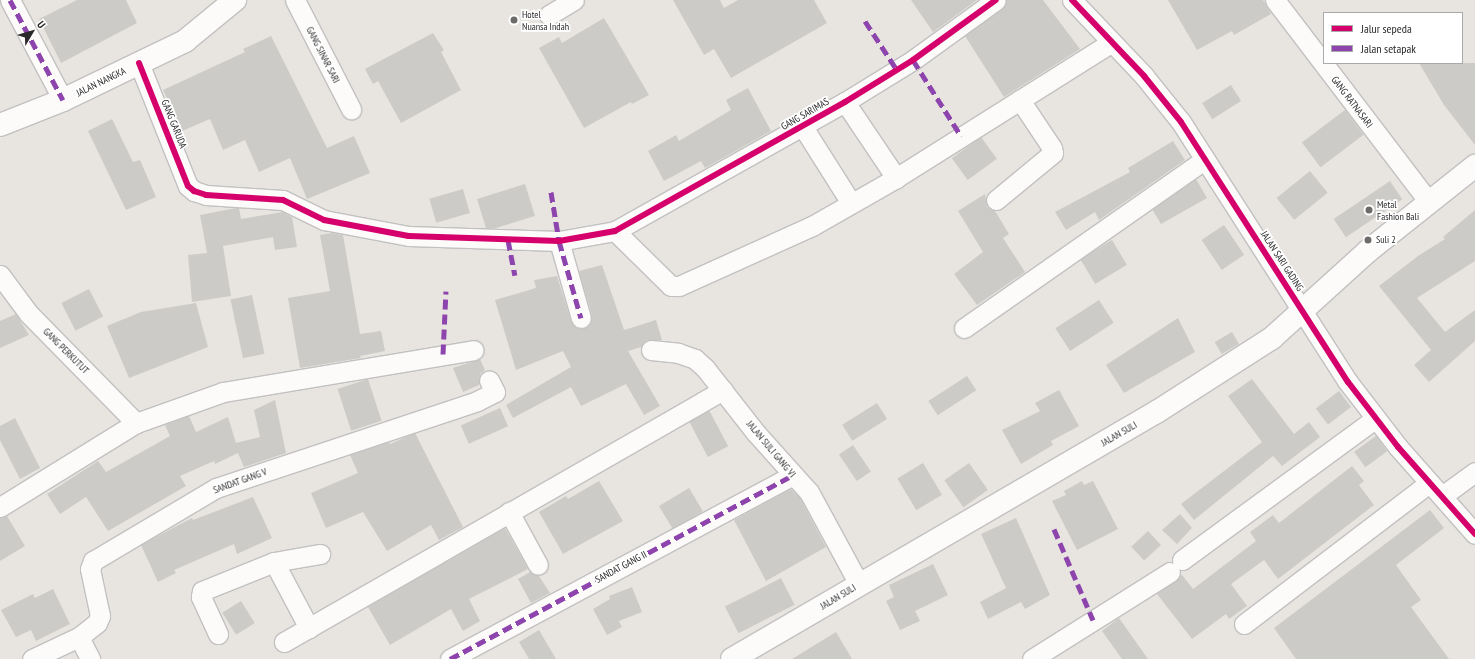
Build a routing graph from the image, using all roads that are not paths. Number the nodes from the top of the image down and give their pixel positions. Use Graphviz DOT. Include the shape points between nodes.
graph roads {
  1 [pos="10,0"];
  2 [pos="296,0"];
  3 [pos="574,0"];
  4 [pos="996,0"];
  5 [pos="1072,0"];
  6 [pos="1275,0"];
  7 [pos="232,1"];
  8 [pos="549,15"];
  9 [pos="1110,43"];
  10 [pos="139,63"];
  11 [pos="1323,63"];
  12 [pos="1324,64"];
  13 [pos="63,100"];
  14 [pos="1020,100"];
  15 [pos="845,102"];
  16 [pos="351,109"];
  17 [pos="0,125"];
  18 [pos="804,127"];
  19 [pos="1205,159"];
  20 [pos="1475,166"];
  21 [pos="896,178"];
  22 [pos="194,192"];
  23 [pos="996,200"];
  24 [pos="1429,202"];
  25 [pos="851,203"];
  26 [pos="615,230"];
  27 [pos="559,241"];
  28 [pos="0,275"];
  29 [pos="1303,312"];
  30 [pos="581,318"];
  31 [pos="964,328"];
  32 [pos="474,350"];
  33 [pos="651,350"];
  34 [pos="489,380"];
  35 [pos="723,390"];
  36 [pos="1375,419"];
  37 [pos="136,423"];
  38 [pos="1475,472"];
  39 [pos="792,476"];
  40 [pos="1429,483"];
  41 [pos="1442,496"];
  42 [pos="0,507"];
  43 [pos="509,512"];
  44 [pos="1475,534"];
  45 [pos="320,554"];
  46 [pos="274,562"];
  47 [pos="538,565"];
  48 [pos="859,584"];
  49 [pos="1244,624"];
  50 [pos="309,628"];
  51 [pos="218,634"];
  52 [pos="79,637"];
  53 [pos="284,642"];
  54 [pos="32,659"];
  55 [pos="90,659"];
  56 [pos="450,659"];
  57 [pos="732,659"];
  58 [pos="1032,659"];
  1 -- 13 [label="street"];
  2 -- 16 [label="street, GANG SINAR SARI"];
  3 -- 8 [label="street"];
  4 -- 15 [label="street, GANG SARIMAS" via="913,60"];
  5 -- 9 [label="street, JALAN SARI GADING"];
  6 -- 11 [label="street, GANG RATNASARI"];
  7 -- 10 [label="main road, JALAN NANGKA" via="185,41"];
  9 -- 14 [label="street"];
  9 -- 19 [label="street, JALAN SARI GADING" via="1159,95"];
  10 -- 13 [label="main road, JALAN NANGKA"];
  10 -- 22 [label="street, GANG GARUDA" via="188,186"];
  12 -- 24 [label="street, GANG RATNASARI"];
  13 -- 17 [label="main road, JALAN NANGKA"];
  14 -- 21 [label="street"];
  14 -- 23 [label="street" via="1053,153"];
  15 -- 18 [label="street, GANG SARIMAS"];
  15 -- 21 [label="street"];
  18 -- 25 [label="street"];
  18 -- 26 [label="street, GANG SARIMAS"];
  19 -- 29 [label="street, JALAN SARI GADING"];
  19 -- 31 [label="street"];
  20 -- 24 [label="main road, JALAN SULI"];
  21 -- 25 [label="street"];
  22 -- 27 [label="street, GANG SARIMAS" via="283,200 324,220 409,236"];
  24 -- 29 [label="main road, JALAN SULI" via="1368,251"];
  25 -- 26 [label="street" via="812,226 679,286 671,286"];
  26 -- 27 [label="street, GANG SARIMAS"];
  27 -- 30 [label="street"];
  28 -- 37 [label="street, GANG PERKUTUT" via="29,314"];
  29 -- 36 [label="street, JALAN SARI GADING"];
  29 -- 48 [label="main road, JALAN SULI" via="1272,338 1158,411"];
  32 -- 37 [label="street" via="246,387 223,392"];
  33 -- 35 [label="street, JALAN SULI GANG VI" via="678,353 695,359"];
  34 -- 52 [label="street, SANDAT GANG V" via="495,392 477,400 216,488 93,562 90,569 100,616 97,623"];
  35 -- 39 [label="street, JALAN SULI GANG VI"];
  35 -- 43 [label="street"];
  36 -- 40 [label="street, JALAN SARI GADING"];
  36 -- 58 [label="street" via="1176,566"];
  37 -- 42 [label="street"];
  38 -- 41 [label="street"];
  39 -- 48 [label="street, JALAN SULI GANG VI" via="809,492 819,508"];
  39 -- 56 [label="street, SANDAT GANG II"];
  40 -- 41 [label="street, JALAN SARI GADING"];
  40 -- 49 [label="street"];
  41 -- 44 [label="street, JALAN SARI GADING"];
  43 -- 47 [label="street"];
  43 -- 50 [label="street"];
  45 -- 46 [label="street"];
  46 -- 50 [label="street"];
  46 -- 51 [label="street" via="202,591 201,597"];
  48 -- 57 [label="main road, JALAN SULI"];
  50 -- 53 [label="street"];
  52 -- 54 [label="street, SANDAT GANG V"];
  52 -- 55 [label="street"];
}
